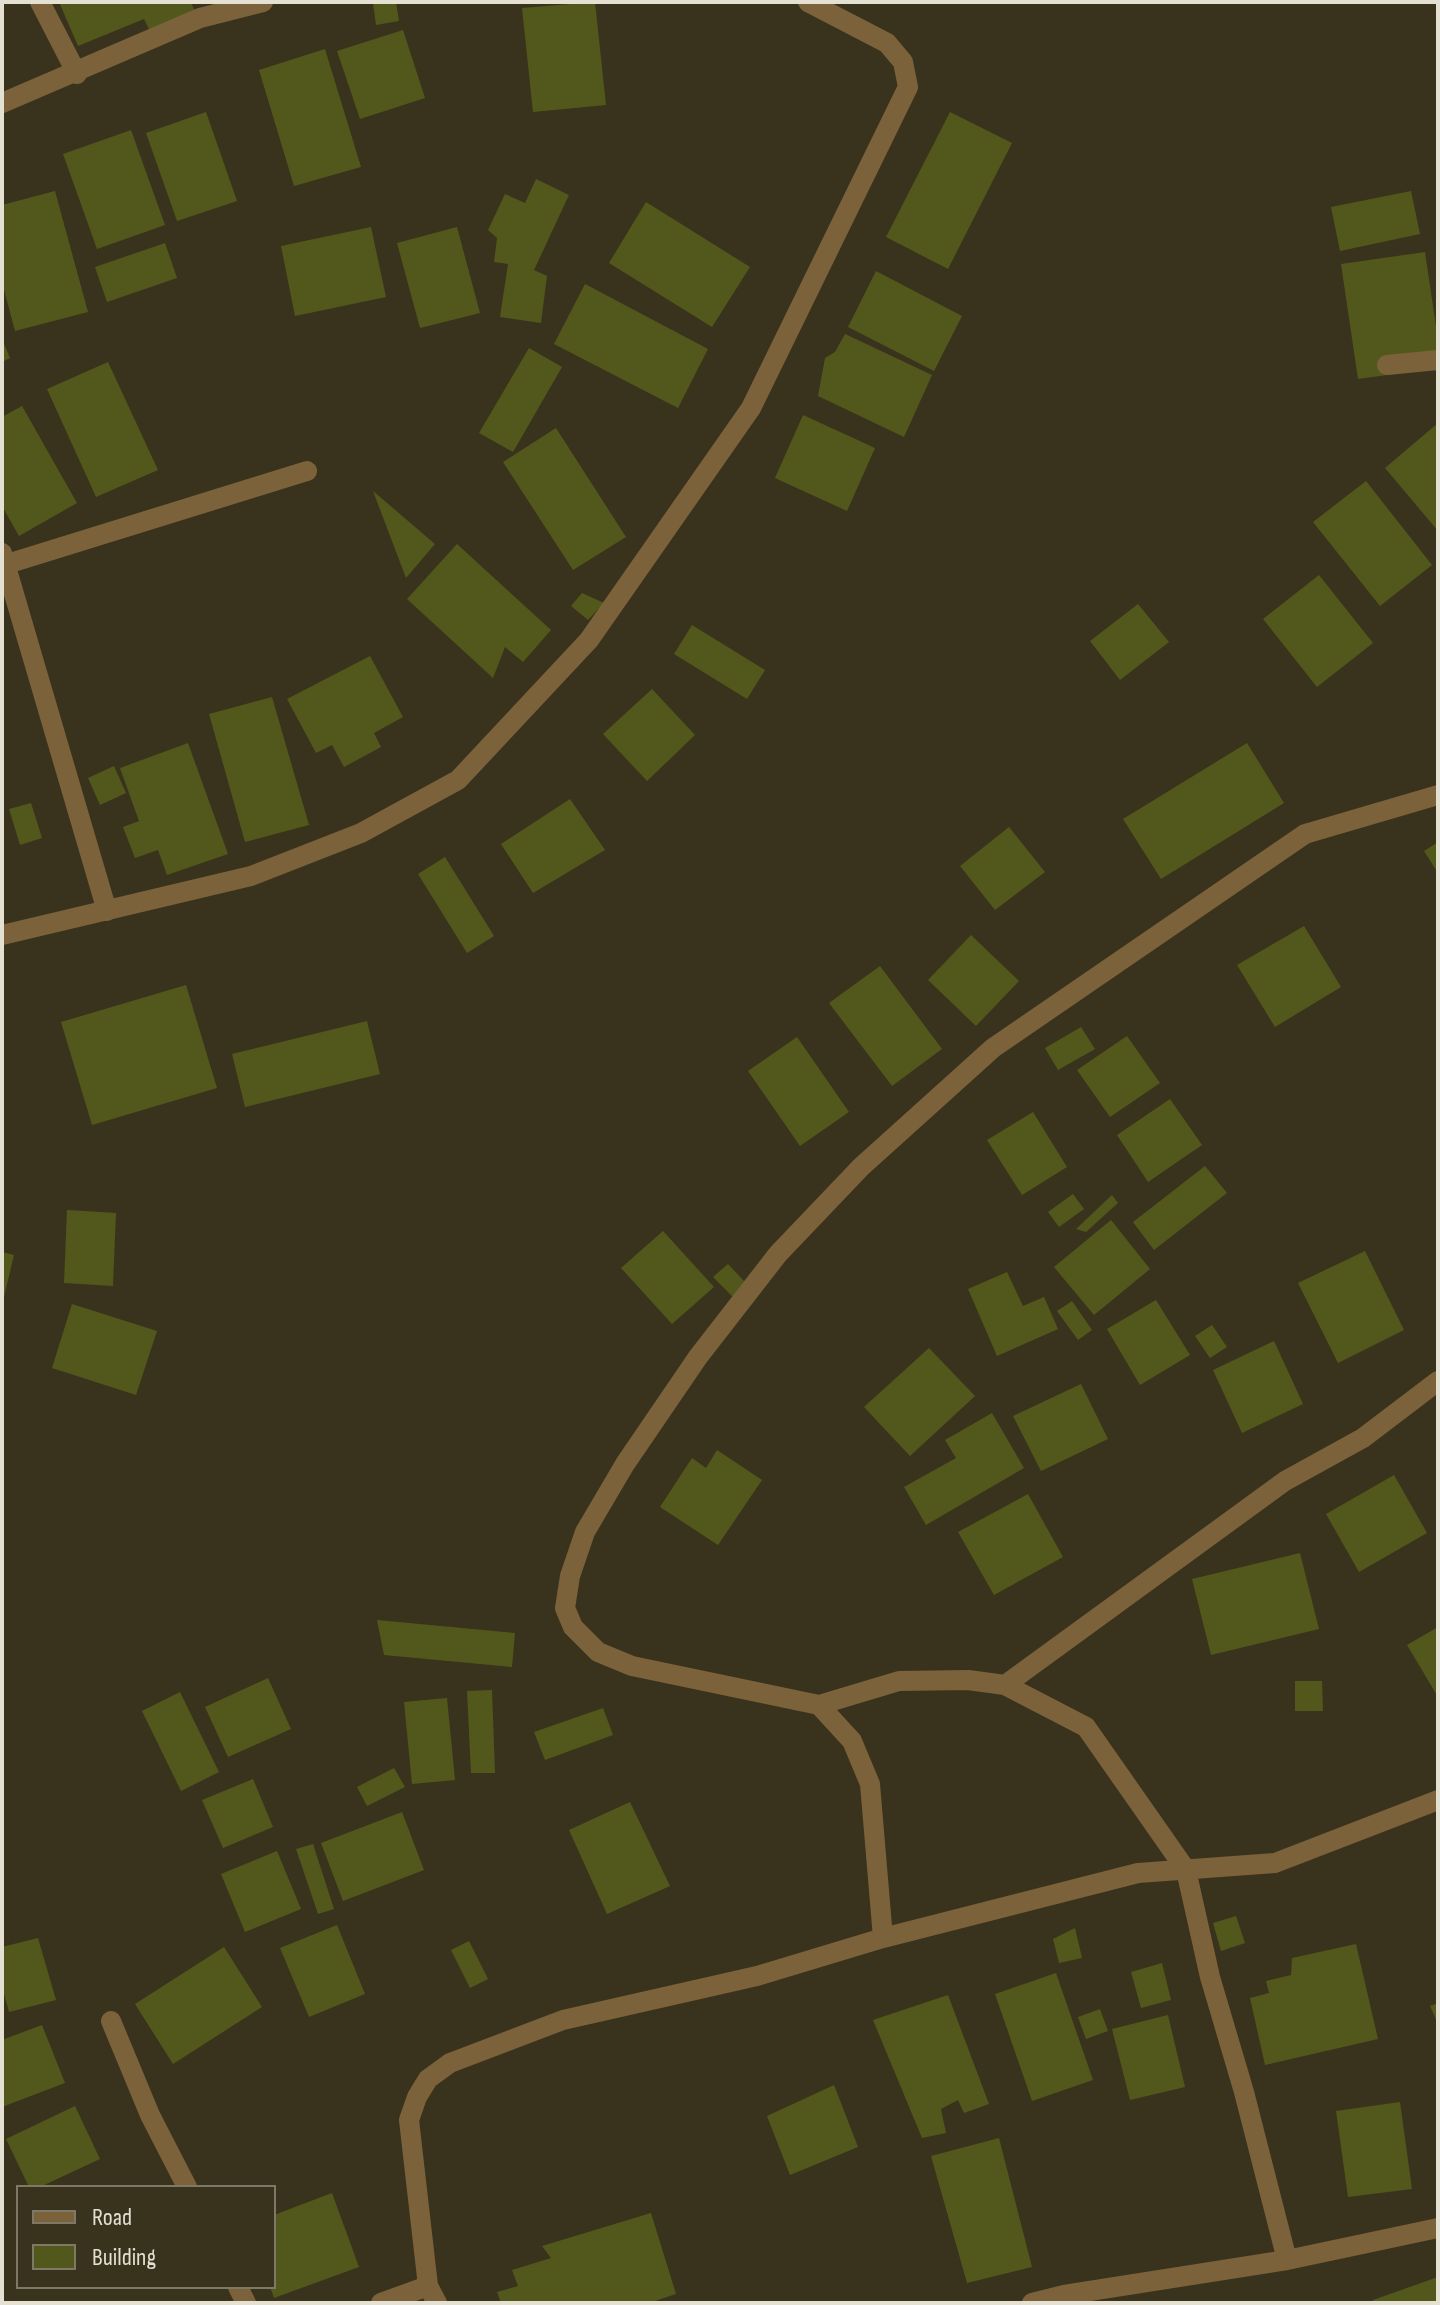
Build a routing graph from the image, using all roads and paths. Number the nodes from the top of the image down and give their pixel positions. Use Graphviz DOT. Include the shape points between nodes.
graph roads {
  1 [pos="40,2"];
  2 [pos="263,2"];
  3 [pos="808,2"];
  4 [pos="77,74"];
  5 [pos="2,103"];
  6 [pos="1438,360"];
  7 [pos="1387,365"];
  8 [pos="307,471"];
  9 [pos="5,558"];
  10 [pos="1438,795"];
  11 [pos="107,911"];
  12 [pos="2,935"];
  13 [pos="1438,1381"];
  14 [pos="1005,1685"];
  15 [pos="819,1705"];
  16 [pos="1438,1800"];
  17 [pos="1186,1870"];
  18 [pos="883,1938"];
  19 [pos="111,2021"];
  20 [pos="186,2185"];
  21 [pos="1438,2228"];
  22 [pos="1287,2260"];
  23 [pos="432,2294"];
  24 [pos="1066,2299"];
  25 [pos="381,2303"];
  26 [pos="1032,2303"];
  1 -- 4 [label="street"];
  2 -- 4 [label="street" via="200,18"];
  3 -- 11 [label="street" via="887,43 903,62 908,87 751,408 589,640 458,780 361,833 251,876"];
  4 -- 5 [label="street"];
  6 -- 7 [label="street"];
  8 -- 9 [label="street"];
  9 -- 11 [label="street"];
  10 -- 15 [label="street" via="1305,834 993,1048 861,1167 778,1254 698,1357 625,1464 585,1532 570,1576 565,1608 573,1627 598,1652 632,1666"];
  11 -- 12 [label="street"];
  13 -- 14 [label="street" via="1363,1438 1285,1481"];
  14 -- 15 [label="street" via="899,1681"];
  14 -- 17 [label="street" via="1086,1727"];
  15 -- 18 [label="street" via="852,1741 870,1784"];
  16 -- 17 [label="street" via="1275,1863"];
  17 -- 18 [label="street" via="1138,1873"];
  17 -- 22 [label="street"];
  18 -- 23 [label="street" via="757,1976 563,2020 450,2063 428,2079 409,2120"];
  19 -- 20 [label="street"];
  21 -- 22 [label="street"];
  22 -- 24 [label="street"];
  23 -- 25 [label="street"];
  24 -- 26 [label="street"];
}
